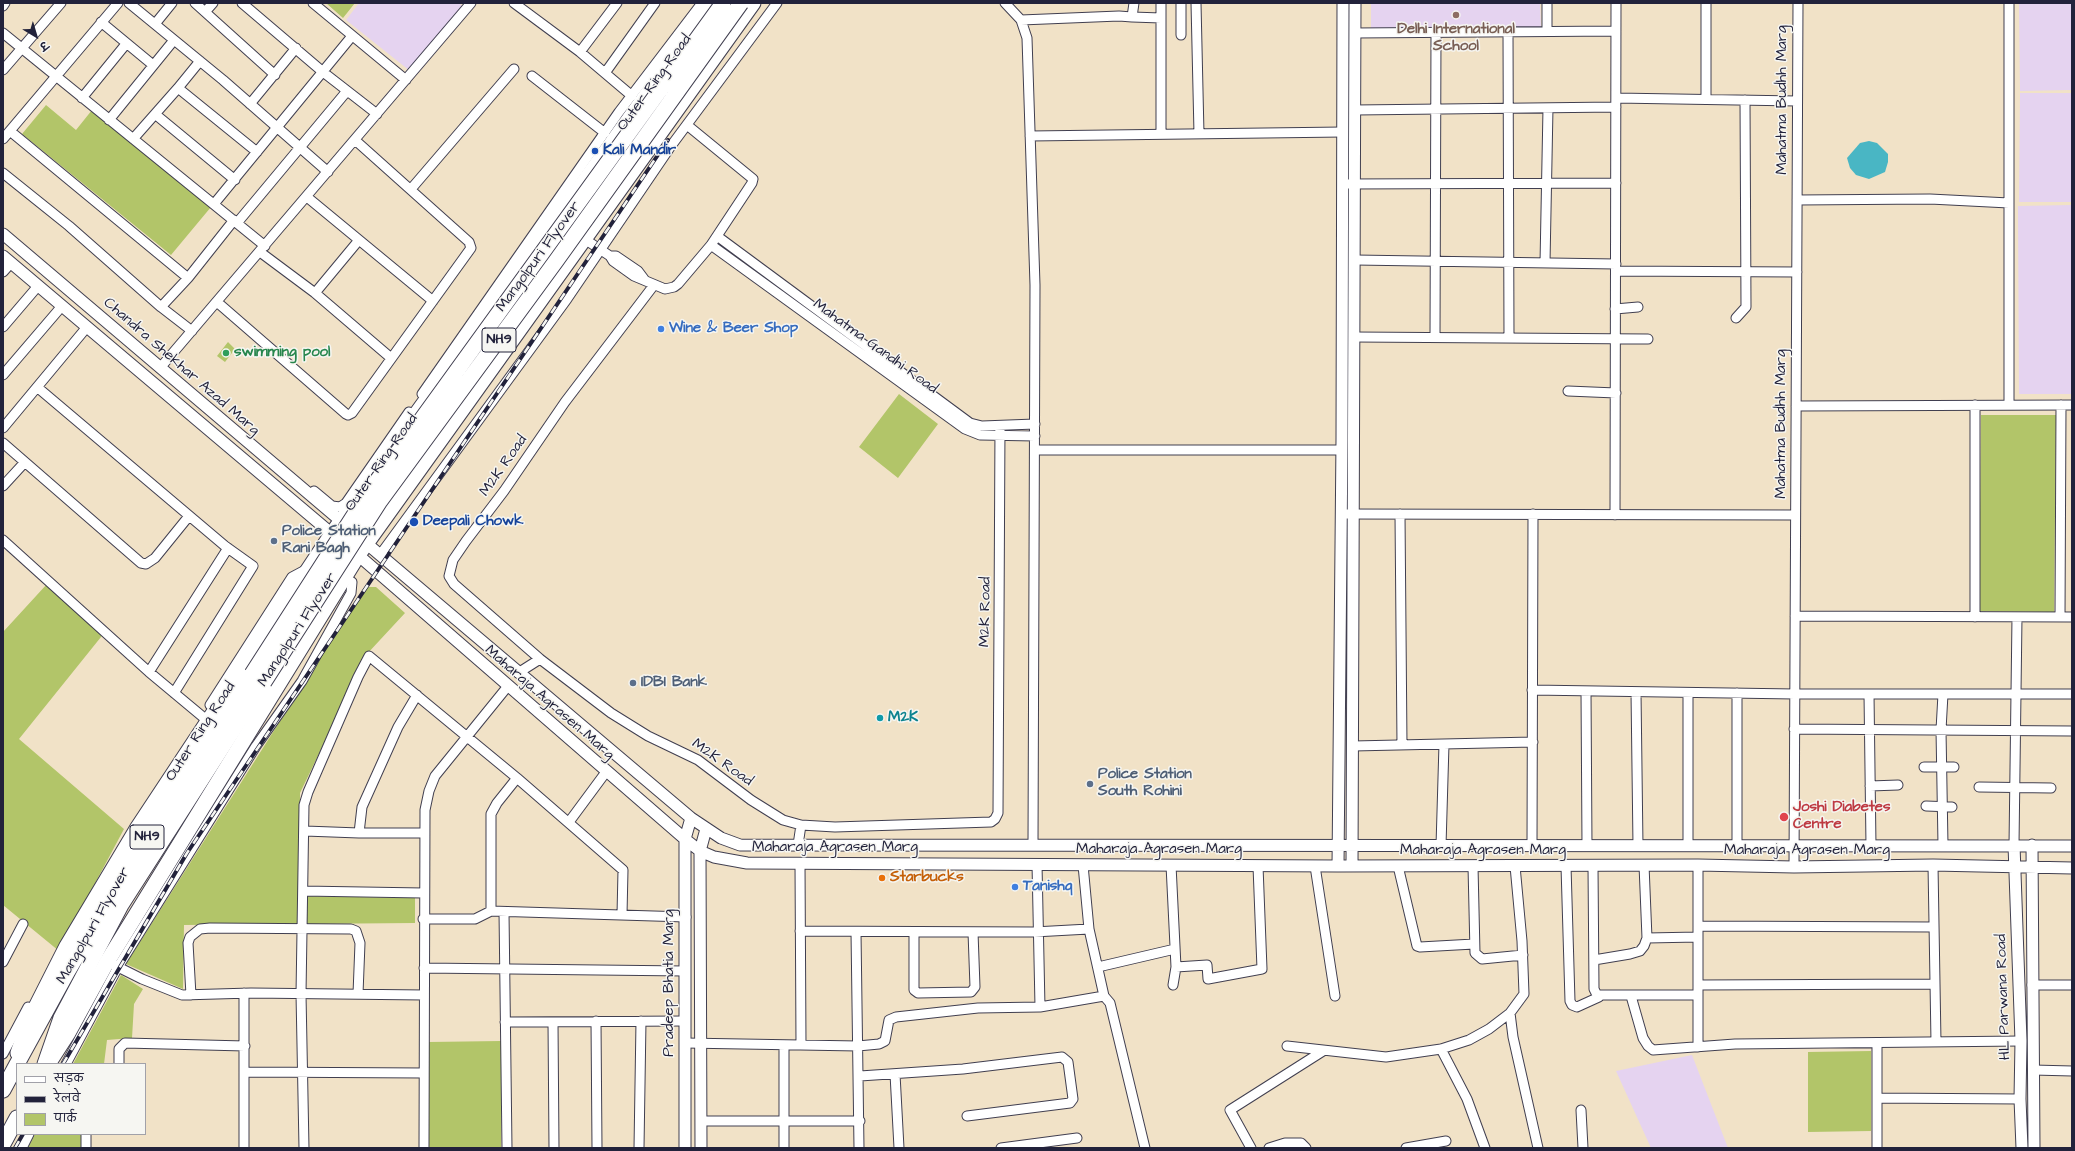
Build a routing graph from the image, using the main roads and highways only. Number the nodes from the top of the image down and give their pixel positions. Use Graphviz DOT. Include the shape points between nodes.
graph roads {
  1 [pos="713,3"];
  2 [pos="723,3"];
  3 [pos="741,3"];
  4 [pos="753,3"];
  5 [pos="438,382"];
  6 [pos="466,402"];
  7 [pos="285,605"];
  8 [pos="315,624"];
  9 [pos="18,1063"];
  10 [pos="46,1063"];
  11 [pos="47,1063"];
  12 [pos="16,1066"];
  13 [pos="6,1084"];
  14 [pos="16,1120"];
  15 [pos="3,1144"];
  1 -- 5 [label="main road, Outer Ring Road"];
  2 -- 9 [label="main road, Mangolpuri Flyover / NH9, bridge" via="369,492 135,856"];
  3 -- 10 [label="main road, Mangolpuri Flyover / NH9, bridge" via="380,501 134,883 61,1018"];
  4 -- 6 [label="main road"];
  5 -- 6 [label="main road"];
  5 -- 7 [label="main road, Outer Ring Road"];
  6 -- 8 [label="main road" via="362,549"];
  7 -- 8 [label="main road" via="286,613 296,624"];
  7 -- 13 [label="main road, Outer Ring Road" via="137,829 67,946 30,1019"];
  8 -- 11 [label="main road" via="112,964"];
  12 -- 13 [label="main road, Mangolpuri Flyover / NH9"];
  14 -- 15 [label="main road"];
}
